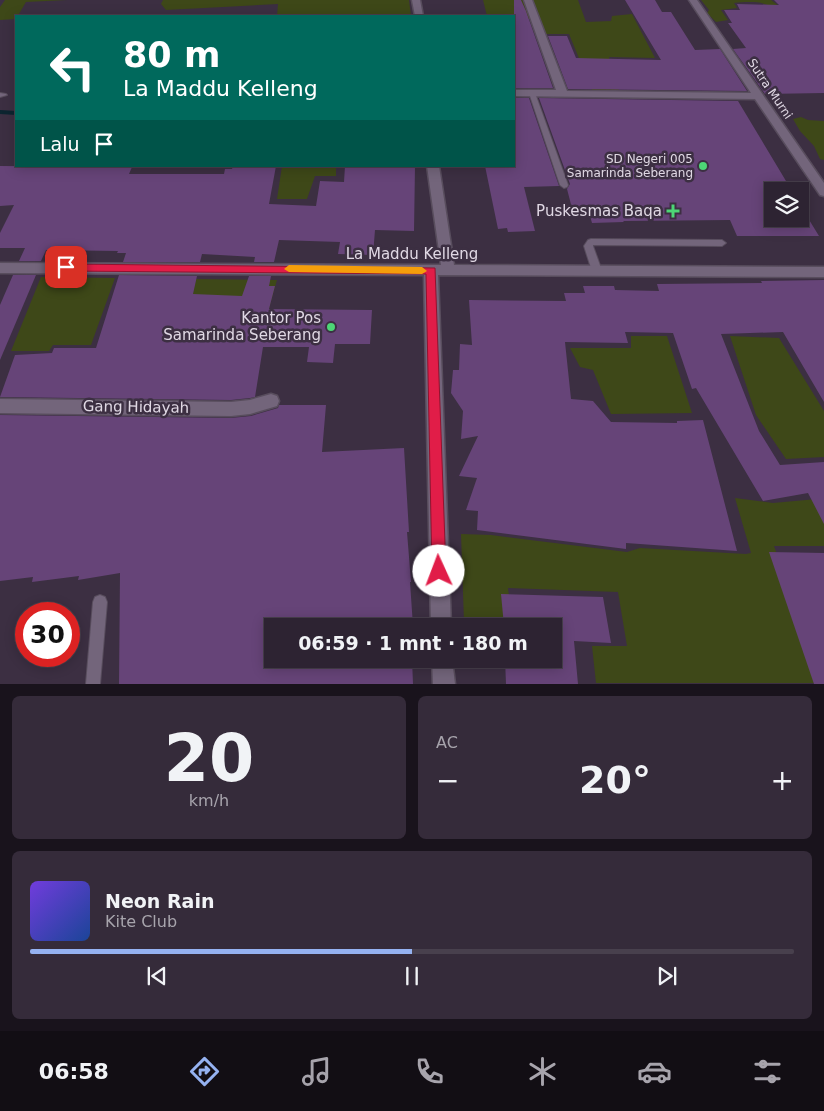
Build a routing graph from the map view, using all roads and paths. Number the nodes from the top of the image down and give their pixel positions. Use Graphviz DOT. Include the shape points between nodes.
graph roads {
  1 [pos="416,0"];
  2 [pos="528,0"];
  3 [pos="693,0"];
  4 [pos="419,15"];
  5 [pos="515,93"];
  6 [pos="532,93"];
  7 [pos="563,94"];
  8 [pos="760,96"];
  9 [pos="433,167"];
  10 [pos="564,185"];
  11 [pos="824,192"];
  12 [pos="722,243"];
  13 [pos="0,268"];
  14 [pos="440,271"];
  15 [pos="597,271"];
  16 [pos="824,272"];
  17 [pos="271,401"];
  18 [pos="0,406"];
  19 [pos="100,602"];
  20 [pos="441,618"];
  21 [pos="443,668"];
  22 [pos="93,684"];
  23 [pos="444,684"];
  1 -- 4 [label="street"];
  2 -- 7 [label="street"];
  3 -- 8 [label="street, Sutra Murni"];
  5 -- 6 [label="street"];
  6 -- 7 [label="street"];
  6 -- 10 [label="lane"];
  7 -- 8 [label="street"];
  8 -- 11 [label="street, Sutra Murni"];
  9 -- 14 [label="street"];
  12 -- 15 [label="lane" via="591,242 588,246"];
  13 -- 14 [label="street, La Maddu Kelleng"];
  14 -- 15 [label="street, La Maddu Kelleng"];
  14 -- 20 [label="street"];
  15 -- 16 [label="street, La Maddu Kelleng"];
  17 -- 18 [label="street, Gang Hidayah" via="250,408 231,409"];
  19 -- 22 [label="lane"];
  21 -- 23 [label="street"];
}
